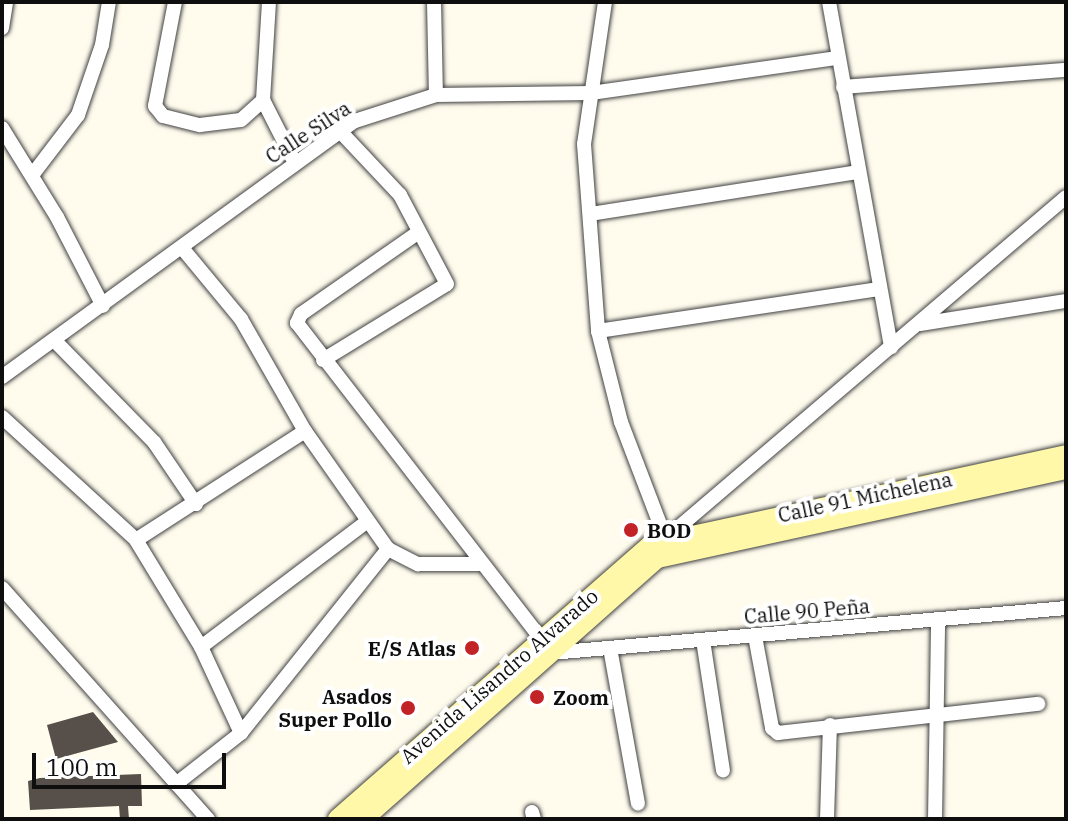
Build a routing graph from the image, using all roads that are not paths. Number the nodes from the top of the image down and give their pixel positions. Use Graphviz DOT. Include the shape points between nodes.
graph roads {
  1 [pos="6,2"];
  2 [pos="109,2"];
  3 [pos="175,2"];
  4 [pos="269,2"];
  5 [pos="434,2"];
  6 [pos="605,2"];
  7 [pos="829,2"];
  8 [pos="2,28"];
  9 [pos="838,58"];
  10 [pos="1066,70"];
  11 [pos="843,87"];
  12 [pos="591,93"];
  13 [pos="436,95"];
  14 [pos="263,100"];
  15 [pos="2,128"];
  16 [pos="340,131"];
  17 [pos="294,161"];
  18 [pos="857,172"];
  19 [pos="33,174"];
  20 [pos="1066,197"];
  21 [pos="590,214"];
  22 [pos="416,234"];
  23 [pos="183,249"];
  24 [pos="879,289"];
  25 [pos="1066,301"];
  26 [pos="103,306"];
  27 [pos="919,324"];
  28 [pos="598,331"];
  29 [pos="54,340"];
  30 [pos="891,347"];
  31 [pos="323,360"];
  32 [pos="2,377"];
  33 [pos="2,417"];
  34 [pos="305,431"];
  35 [pos="1066,455"];
  36 [pos="1066,469"];
  37 [pos="196,504"];
  38 [pos="365,523"];
  39 [pos="136,540"];
  40 [pos="668,546"];
  41 [pos="388,549"];
  42 [pos="482,564"];
  43 [pos="2,588"];
  44 [pos="1066,608"];
  45 [pos="938,621"];
  46 [pos="755,636"];
  47 [pos="703,640"];
  48 [pos="546,646"];
  49 [pos="201,647"];
  50 [pos="610,648"];
  51 [pos="1038,704"];
  52 [pos="937,714"];
  53 [pos="830,725"];
  54 [pos="241,733"];
  55 [pos="723,770"];
  56 [pos="176,784"];
  57 [pos="638,803"];
  58 [pos="208,819"];
  59 [pos="338,819"];
  60 [pos="363,819"];
  61 [pos="827,819"];
  62 [pos="935,819"];
  1 -- 8 [label="street"];
  2 -- 19 [label="street" via="102,45 78,115"];
  3 -- 14 [label="street" via="154,96 163,116 200,125 241,120"];
  4 -- 14 [label="street"];
  5 -- 13 [label="street"];
  6 -- 12 [label="street"];
  7 -- 9 [label="street"];
  9 -- 11 [label="street"];
  9 -- 12 [label="street, Calle Silva"];
  10 -- 11 [label="street"];
  11 -- 18 [label="street"];
  12 -- 13 [label="street, Calle Silva"];
  12 -- 21 [label="street" via="584,144"];
  13 -- 16 [label="street, Calle Silva" via="355,121"];
  14 -- 17 [label="street"];
  15 -- 19 [label="street"];
  16 -- 17 [label="street, Calle Silva"];
  16 -- 22 [label="street" via="400,195"];
  17 -- 23 [label="street, Calle Silva"];
  18 -- 21 [label="street"];
  18 -- 24 [label="street"];
  19 -- 26 [label="street"];
  20 -- 27 [label="street"];
  21 -- 28 [label="street"];
  22 -- 31 [label="street" via="299,317 297,323"];
  22 -- 31 [label="street" via="446,278 444,289"];
  23 -- 26 [label="street, Calle Silva"];
  23 -- 34 [label="street" via="241,319"];
  24 -- 28 [label="street"];
  24 -- 30 [label="street"];
  25 -- 27 [label="street"];
  26 -- 29 [label="street, Calle Silva"];
  27 -- 30 [label="street"];
  28 -- 40 [label="street" via="621,422"];
  29 -- 32 [label="street, Calle Silva"];
  29 -- 37 [label="street" via="154,442"];
  30 -- 40 [label="street"];
  31 -- 42 [label="street"];
  33 -- 39 [label="street"];
  34 -- 37 [label="street"];
  34 -- 38 [label="street"];
  35 -- 40 [label="street, Calle 91 Michelena"];
  36 -- 40 [label="street, Calle 91 Michelena"];
  37 -- 39 [label="street"];
  38 -- 41 [label="street"];
  38 -- 49 [label="street"];
  39 -- 49 [label="street"];
  40 -- 48 [label="street, Avenida Lisandro Alvarado"];
  41 -- 42 [label="street" via="418,564"];
  41 -- 54 [label="street"];
  42 -- 48 [label="street"];
  43 -- 56 [label="street"];
  44 -- 45 [label="street, Calle 90 Peña"];
  45 -- 46 [label="street, Calle 90 Peña"];
  45 -- 52 [label="street"];
  46 -- 47 [label="street, Calle 90 Peña"];
  46 -- 53 [label="street" via="773,730"];
  47 -- 50 [label="street, Calle 90 Peña"];
  47 -- 55 [label="street"];
  48 -- 50 [label="street, Calle 90 Peña"];
  48 -- 59 [label="street, Avenida Lisandro Alvarado"];
  48 -- 60 [label="street, Avenida Lisandro Alvarado"];
  49 -- 54 [label="street"];
  50 -- 57 [label="street"];
  51 -- 52 [label="street"];
  52 -- 53 [label="street"];
  52 -- 62 [label="street"];
  53 -- 61 [label="street"];
  54 -- 56 [label="street"];
  56 -- 58 [label="street"];
}
